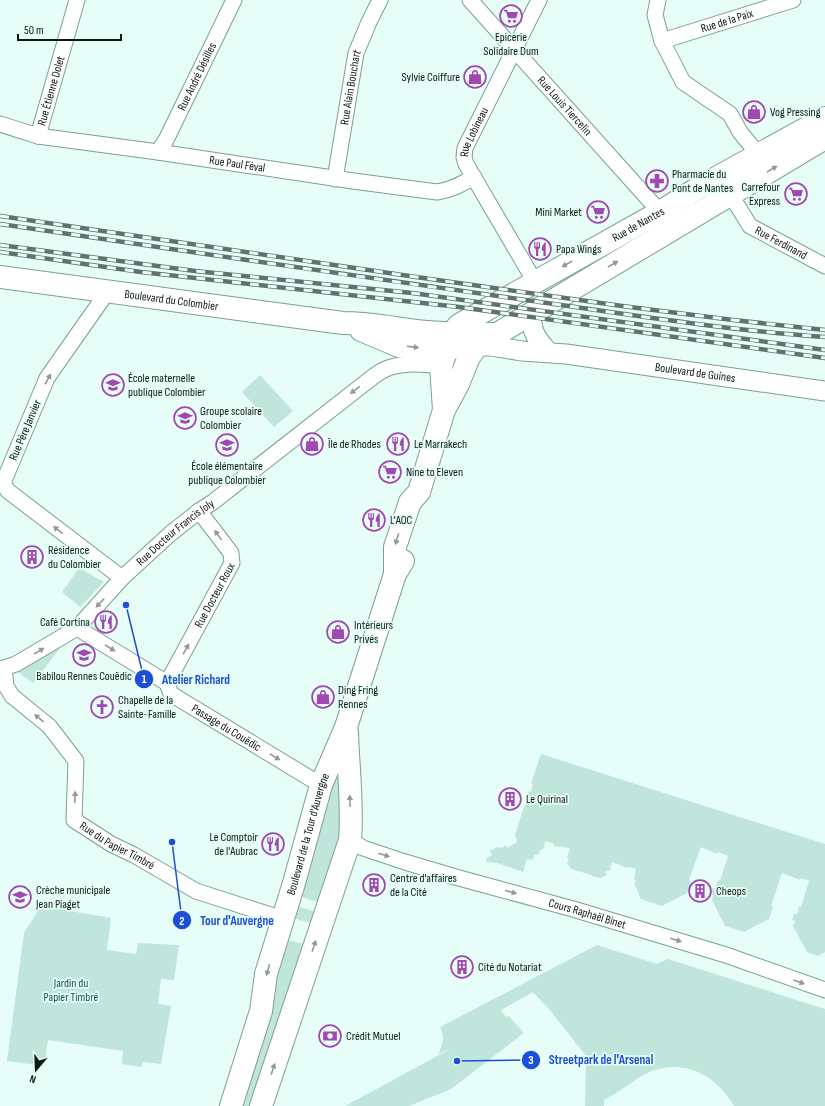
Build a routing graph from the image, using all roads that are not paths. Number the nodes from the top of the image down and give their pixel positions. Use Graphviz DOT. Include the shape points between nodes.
graph roads {
  1 [pos="77,0"];
  2 [pos="234,0"];
  3 [pos="380,0"];
  4 [pos="470,0"];
  5 [pos="539,0"];
  6 [pos="658,0"];
  7 [pos="793,0"];
  8 [pos="662,41"];
  9 [pos="515,49"];
  10 [pos="825,118"];
  11 [pos="0,124"];
  12 [pos="38,136"];
  13 [pos="825,138"];
  14 [pos="158,152"];
  15 [pos="759,155"];
  16 [pos="474,177"];
  17 [pos="335,179"];
  18 [pos="730,194"];
  19 [pos="660,212"];
  20 [pos="825,266"];
  21 [pos="0,277"];
  22 [pos="535,282"];
  23 [pos="108,291"];
  24 [pos="532,313"];
  25 [pos="343,323"];
  26 [pos="496,334"];
  27 [pos="380,338"];
  28 [pos="477,346"];
  29 [pos="545,348"];
  30 [pos="447,349"];
  31 [pos="566,354"];
  32 [pos="387,368"];
  33 [pos="825,391"];
  34 [pos="444,410"];
  35 [pos="199,511"];
  36 [pos="122,578"];
  37 [pos="77,628"];
  38 [pos="2,668"];
  39 [pos="167,683"];
  40 [pos="346,727"];
  41 [pos="321,785"];
  42 [pos="350,840"];
  43 [pos="283,919"];
  44 [pos="825,990"];
  45 [pos="232,1106"];
  46 [pos="261,1106"];
  1 -- 12 [label="street, Rue Étienne Dolet"];
  2 -- 14 [label="street, Rue André Désilles"];
  3 -- 17 [label="street, Rue Alain Bouchart" via="356,53"];
  4 -- 9 [label="street, Rue Louis Tiercelin"];
  5 -- 9 [label="street, Rue Lobineau"];
  6 -- 8 [label="street" via="655,15"];
  7 -- 8 [label="street, Rue de la Paix"];
  8 -- 15 [label="street" via="683,82 730,114 740,132"];
  9 -- 16 [label="street, Rue Lobineau" via="465,148 466,164"];
  9 -- 19 [label="street, Rue Louis Tiercelin"];
  10 -- 15 [label="main road, Rue de Nantes"];
  11 -- 12 [label="street, Rue Paul Féval"];
  12 -- 14 [label="street, Rue Paul Féval"];
  18 -- 13 [label="main road, Rue de Nantes, one-way"];
  14 -- 17 [label="street, Rue Paul Féval"];
  15 -- 19 [label="main road, Rue de Nantes"];
  16 -- 17 [label="street, Rue Paul Féval" via="455,188 437,192"];
  16 -- 22 [label="street, Rue Lobineau"];
  18 -- 20 [label="street, Rue Ferdinand" via="750,226"];
  24 -- 18 [label="main road, Rue de Nantes, one-way"];
  19 -- 22 [label="main road, Rue de Nantes, one-way"];
  21 -- 23 [label="main road, Boulevard du Colombier"];
  22 -- 30 [label="main road, Rue de Nantes" via="459,325"];
  23 -- 25 [label="main road, Boulevard du Colombier"];
  36 -- 23 [label="street, Rue Père Janvier, one-way" via="8,491 4,483 47,378"];
  24 -- 26 [label="main road, Rue de Nantes"];
  24 -- 29 [label="street" via="534,336"];
  25 -- 27 [label="main road, Boulevard du Colombier"];
  25 -- 30 [label="main road, Boulevard du Colombier" via="373,324 431,333"];
  26 -- 28 [label="main road, Rue de Nantes"];
  26 -- 29 [label="street, Boulevard de Guines" via="526,339"];
  26 -- 30 [label="main road"];
  27 -- 30 [label="main road, Boulevard du Colombier, one-way" via="399,346"];
  27 -- 32 [label="street" via="390,352"];
  28 -- 30 [label="main road"];
  28 -- 31 [label="street, Boulevard de Guines"];
  28 -- 34 [label="main road, Boulevard de la Tour d'Auvergne"];
  29 -- 31 [label="street, Boulevard de Guines"];
  30 -- 32 [label="street, Rue Docteur Francis Joly" via="408,364"];
  30 -- 34 [label="main road, Boulevard de la Tour d'Auvergne"];
  31 -- 33 [label="street, Boulevard de Guines"];
  32 -- 35 [label="street, Rue Docteur Francis Joly, one-way"];
  34 -- 40 [label="main road, Boulevard de la Tour d'Auvergne" via="419,492 423,506 416,531 411,547 395,574"];
  35 -- 36 [label="street, Rue Docteur Francis Joly"];
  39 -- 35 [label="street, Rue Docteur Roux, one-way" via="232,563 231,553"];
  36 -- 37 [label="street, Rue Docteur Francis Joly, one-way"];
  38 -- 37 [label="street, Rue Docteur Francis Joly, one-way" via="16,664"];
  37 -- 39 [label="street, Passage du Couëdic, one-way"];
  43 -- 38 [label="street, Rue du Papier Timbré, one-way" via="196,891 111,844 74,820 76,761 50,726 12,696 6,686"];
  39 -- 41 [label="street, Passage du Couëdic, one-way" via="172,694"];
  40 -- 41 [label="main road, Boulevard de la Tour d'Auvergne"];
  42 -- 40 [label="main road, Boulevard de la Tour d'Auvergne, one-way"];
  41 -- 43 [label="main road, Boulevard de la Tour d'Auvergne"];
  42 -- 44 [label="street, Cours Raphaël Binet, one-way" via="363,848 405,862 626,924 726,955"];
  46 -- 42 [label="main road, Boulevard de la Tour d'Auvergne, one-way"];
  43 -- 45 [label="main road, Boulevard de la Tour d'Auvergne, one-way" via="266,974 261,1011"];
}
